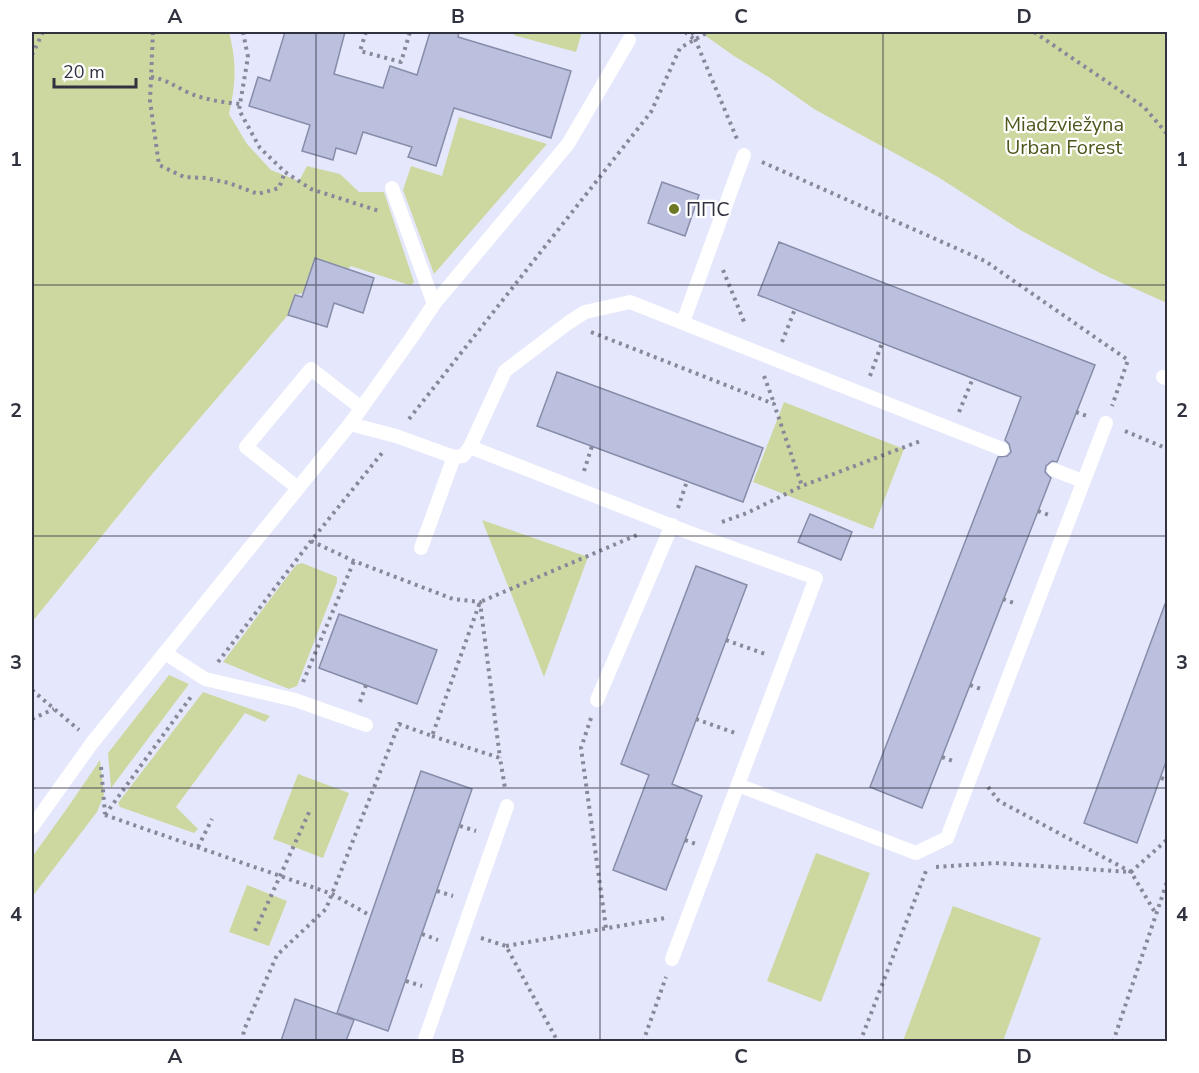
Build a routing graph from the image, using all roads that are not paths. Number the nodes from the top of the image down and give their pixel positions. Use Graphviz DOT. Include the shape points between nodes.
graph roads {
  1 [pos="628,40"];
  2 [pos="744,155"];
  3 [pos="392,188"];
  4 [pos="434,304"];
  5 [pos="683,322"];
  6 [pos="360,407"];
  7 [pos="1106,423"];
  8 [pos="350,424"];
  9 [pos="470,447"];
  10 [pos="1002,449"];
  11 [pos="454,457"];
  12 [pos="1054,470"];
  13 [pos="1083,481"];
  14 [pos="298,488"];
  15 [pos="672,525"];
  16 [pos="421,548"];
  17 [pos="165,653"];
  18 [pos="597,700"];
  19 [pos="366,725"];
  20 [pos="738,785"];
  21 [pos="507,806"];
  22 [pos="32,827"];
  23 [pos="672,959"];
  24 [pos="424,1041"];
  1 -- 4 [label="lane" via="568,144"];
  2 -- 5 [label="lane"];
  3 -- 4 [label="lane"];
  4 -- 6 [label="lane"];
  5 -- 9 [label="lane" via="630,302 585,312 505,371"];
  5 -- 10 [label="lane"];
  6 -- 8 [label="lane"];
  6 -- 14 [label="lane" via="311,369 246,447"];
  7 -- 13 [label="lane"];
  8 -- 11 [label="lane"];
  8 -- 14 [label="lane"];
  9 -- 11 [label="lane" via="463,456"];
  9 -- 15 [label="lane"];
  11 -- 16 [label="lane"];
  12 -- 13 [label="lane"];
  13 -- 20 [label="lane" via="947,838 916,853"];
  14 -- 17 [label="lane"];
  15 -- 18 [label="lane"];
  15 -- 20 [label="lane" via="816,578"];
  17 -- 19 [label="lane" via="204,679 295,700"];
  17 -- 22 [label="lane" via="92,743"];
  20 -- 23 [label="lane"];
  21 -- 24 [label="lane"];
}
